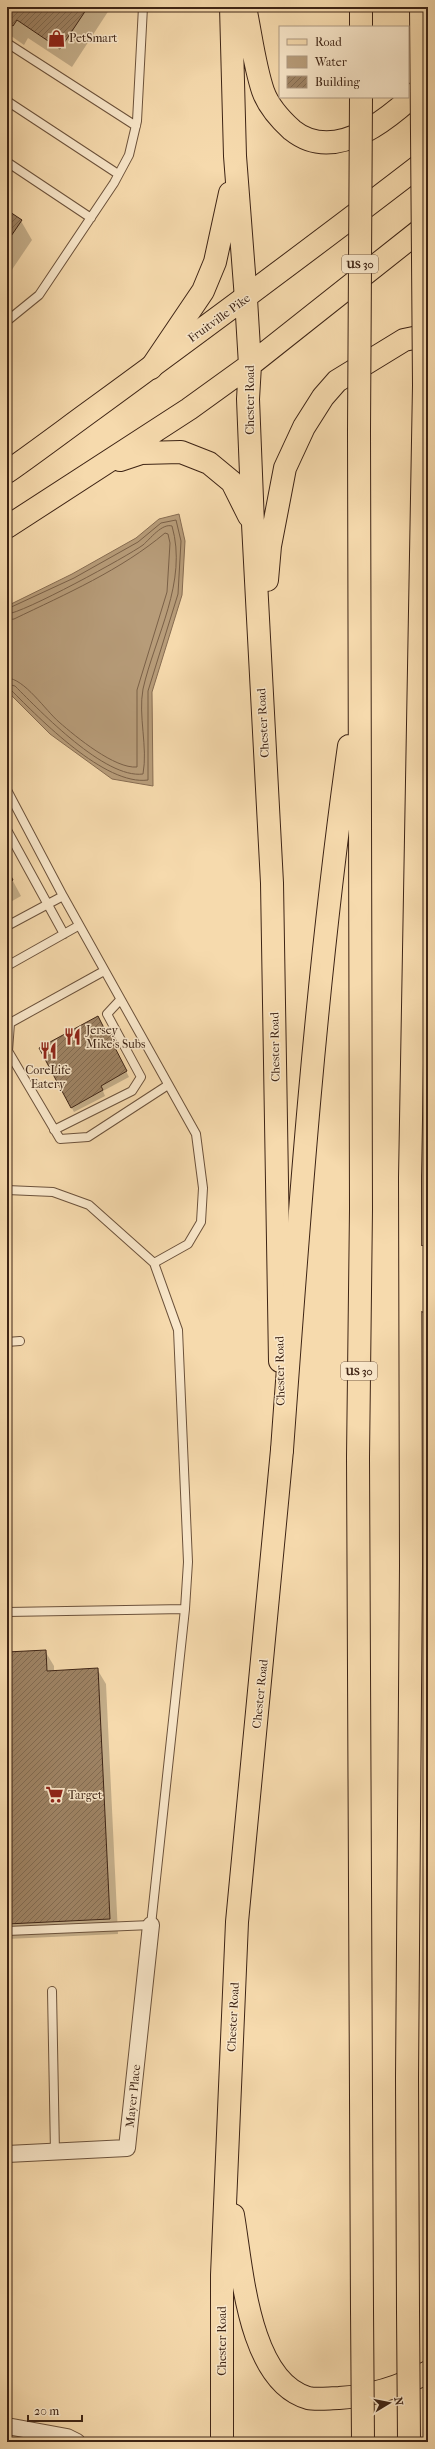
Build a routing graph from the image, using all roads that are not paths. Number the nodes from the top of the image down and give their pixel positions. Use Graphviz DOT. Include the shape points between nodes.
graph roads {
  1 [pos="143,7"];
  2 [pos="231,7"];
  3 [pos="245,7"];
  4 [pos="421,7"];
  5 [pos="7,43"];
  6 [pos="428,82"];
  7 [pos="361,98"];
  8 [pos="7,101"];
  9 [pos="136,126"];
  10 [pos="235,156"];
  11 [pos="428,159"];
  12 [pos="7,162"];
  13 [pos="118,174"];
  14 [pos="91,218"];
  15 [pos="428,224"];
  16 [pos="246,299"];
  17 [pos="7,321"];
  18 [pos="428,335"];
  19 [pos="250,365"];
  20 [pos="151,368"];
  21 [pos="103,464"];
  22 [pos="7,472"];
  23 [pos="253,524"];
  24 [pos="7,528"];
  25 [pos="259,655"];
  26 [pos="361,664"];
  27 [pos="7,790"];
  28 [pos="7,830"];
  29 [pos="63,896"];
  30 [pos="48,904"];
  31 [pos="7,926"];
  32 [pos="78,926"];
  33 [pos="64,934"];
  34 [pos="7,966"];
  35 [pos="104,971"];
  36 [pos="120,1000"];
  37 [pos="168,1085"];
  38 [pos="54,1130"];
  39 [pos="410,1177"];
  40 [pos="7,1190"];
  41 [pos="154,1263"];
  42 [pos="428,1302"];
  43 [pos="20,1341"];
  44 [pos="7,1342"];
  45 [pos="282,1450"];
  46 [pos="185,1609"];
  47 [pos="7,1612"];
  48 [pos="152,1925"];
  49 [pos="7,1931"];
  50 [pos="52,1991"];
  51 [pos="55,2153"];
  52 [pos="7,2154"];
  53 [pos="226,2173"];
  54 [pos="428,2372"];
  55 [pos="7,2426"];
  56 [pos="220,2436"];
  57 [pos="77,2442"];
  58 [pos="363,2442"];
  59 [pos="409,2442"];
  1 -- 9 [label="lane"];
  2 -- 10 [label="main road"];
  3 -- 6 [label="main road" via="264,92 283,122 303,138 320,143 348,140 393,114"];
  4 -- 39 [label="main road, bridge" via="424,385"];
  5 -- 9 [label="lane"];
  7 -- 26 [label="main road, US 30, bridge"];
  8 -- 13 [label="lane"];
  9 -- 13 [label="lane" via="129,155"];
  10 -- 16 [label="main road, Chester Road"];
  10 -- 20 [label="main road" via="228,212 215,262 203,291"];
  11 -- 16 [label="main road, Fruitville Pike"];
  12 -- 14 [label="lane"];
  13 -- 14 [label="lane"];
  14 -- 17 [label="lane" via="39,296"];
  15 -- 19 [label="main road"];
  16 -- 19 [label="main road, Chester Road"];
  16 -- 20 [label="main road, Fruitville Pike"];
  18 -- 25 [label="main road" via="404,340 337,381 323,397 304,427 285,468 270,546"];
  19 -- 21 [label="main road" via="189,409"];
  19 -- 23 [label="main road, Chester Road" via="248,399"];
  20 -- 22 [label="main road, Fruitville Pike"];
  21 -- 23 [label="main road" via="141,453 180,452 209,463 232,482"];
  21 -- 24 [label="main road"];
  23 -- 25 [label="main road, Chester Road"];
  25 -- 45 [label="main road, Chester Road" via="272,883"];
  26 -- 45 [label="main road" via="334,856 306,1120"];
  26 -- 58 [label="main road, US 30, bridge" via="362,1209 358,1465"];
  27 -- 29 [label="lane"];
  28 -- 30 [label="lane"];
  29 -- 30 [label="lane"];
  29 -- 32 [label="lane"];
  30 -- 31 [label="lane"];
  30 -- 33 [label="lane"];
  32 -- 33 [label="lane"];
  32 -- 35 [label="lane"];
  33 -- 34 [label="lane"];
  35 -- 36 [label="lane"];
  35 -- 38 [label="lane" via="10,1023 8,1051"];
  36 -- 37 [label="lane"];
  36 -- 38 [label="lane" via="107,1014 141,1077 132,1091"];
  37 -- 38 [label="lane" via="88,1137 60,1139"];
  37 -- 41 [label="lane" via="196,1134 203,1188 201,1222 188,1244"];
  39 -- 42 [label="main road"];
  39 -- 59 [label="main road, bridge" via="411,1565 406,2078"];
  40 -- 41 [label="lane" via="53,1192 89,1205"];
  41 -- 46 [label="lane" via="178,1330 188,1562"];
  43 -- 44 [label="lane"];
  45 -- 53 [label="main road, Chester Road" via="237,1922"];
  46 -- 47 [label="lane"];
  46 -- 48 [label="lane"];
  48 -- 49 [label="lane"];
  48 -- 51 [label="street, Mayer Place" via="127,2148"];
  50 -- 51 [label="lane"];
  51 -- 52 [label="street, Mayer Place"];
  53 -- 54 [label="main road" via="252,2324 263,2354 280,2378 309,2398 364,2397 408,2383"];
  53 -- 56 [label="main road, Chester Road"];
  55 -- 57 [label="street" via="67,2437"];
}
